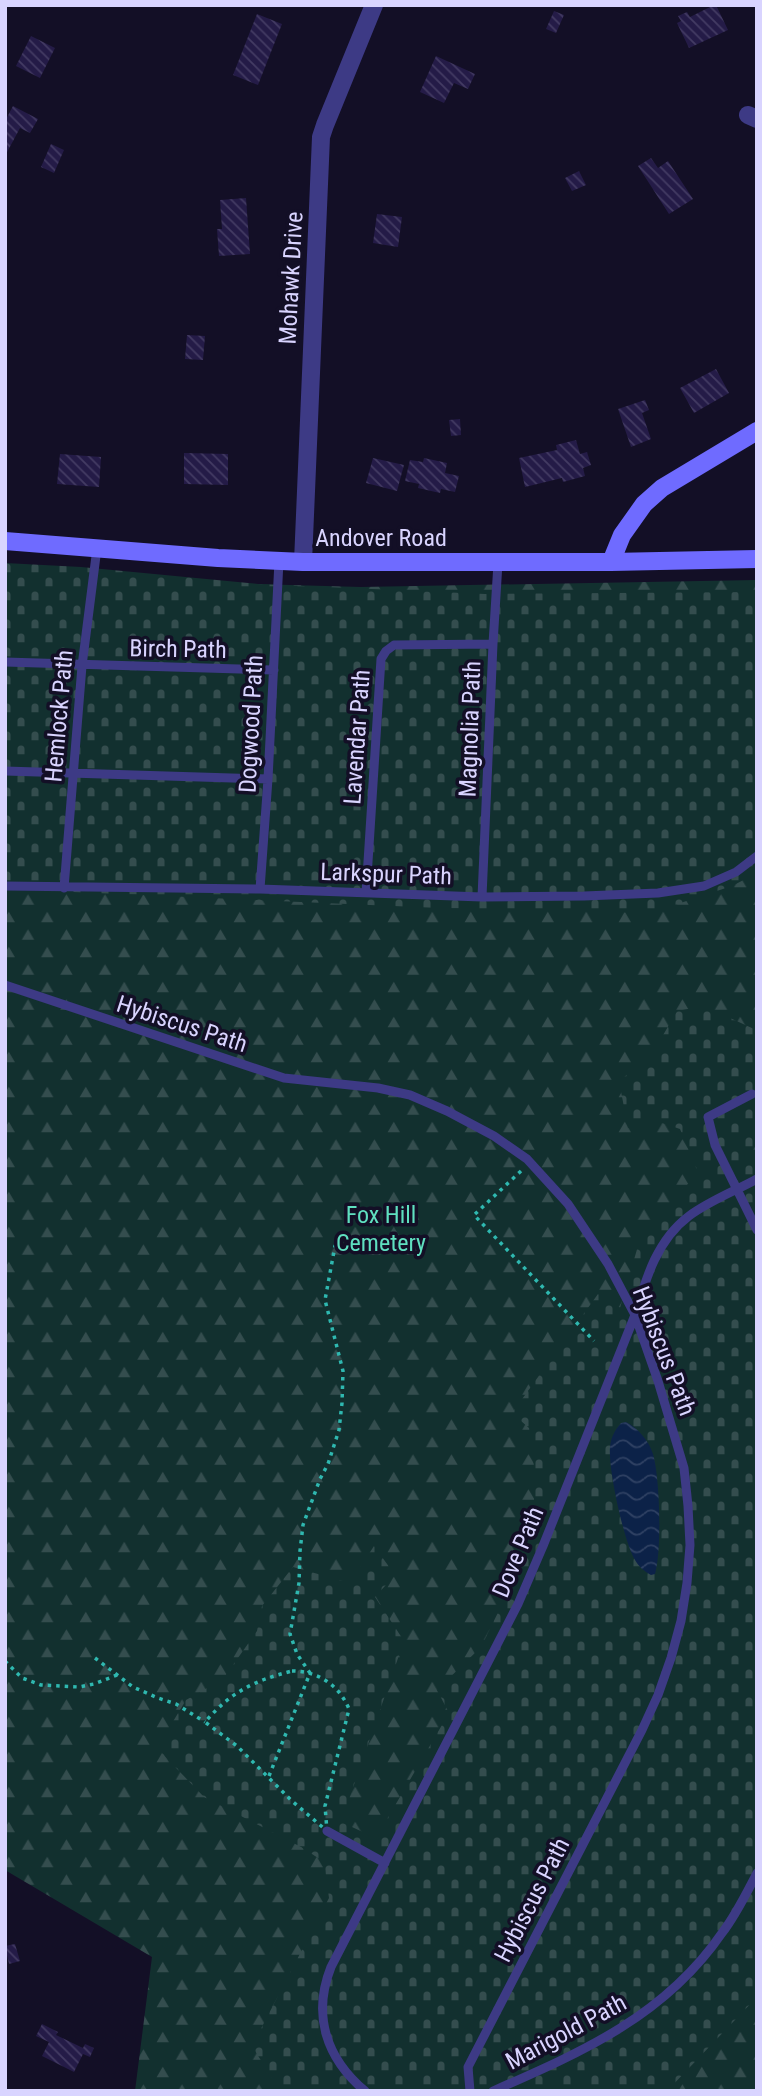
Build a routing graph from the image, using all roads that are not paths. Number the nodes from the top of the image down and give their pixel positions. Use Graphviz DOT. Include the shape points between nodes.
graph roads {
  1 [pos="374,5"];
  2 [pos="757,431"];
  3 [pos="5,541"];
  4 [pos="97,548"];
  5 [pos="757,559"];
  6 [pos="279,561"];
  7 [pos="303,562"];
  8 [pos="611,562"];
  9 [pos="498,563"];
  10 [pos="492,644"];
  11 [pos="5,662"];
  12 [pos="82,666"];
  13 [pos="274,670"];
  14 [pos="5,771"];
  15 [pos="72,774"];
  16 [pos="268,779"];
  17 [pos="757,856"];
  18 [pos="5,886"];
  19 [pos="64,888"];
  20 [pos="260,889"];
  21 [pos="366,893"];
  22 [pos="482,897"];
  23 [pos="5,985"];
  24 [pos="752,1094"];
  25 [pos="757,1179"];
  26 [pos="738,1189"];
  27 [pos="757,1230"];
  28 [pos="635,1315"];
  29 [pos="327,1830"];
  30 [pos="385,1863"];
  31 [pos="757,1873"];
  32 [pos="365,2091"];
  33 [pos="470,2091"];
  34 [pos="493,2091"];
  1 -- 7 [label="street, Mohawk Drive" via="321,137"];
  2 -- 8 [label="main road" via="643,504"];
  3 -- 4 [label="main road, Andover Road"];
  4 -- 6 [label="main road, Andover Road"];
  4 -- 12 [label="lane, Hemlock Path"];
  5 -- 8 [label="main road, Andover Road"];
  6 -- 7 [label="main road, Andover Road"];
  6 -- 13 [label="lane, Dogwood Path"];
  7 -- 9 [label="main road, Andover Road"];
  8 -- 9 [label="main road, Andover Road"];
  9 -- 10 [label="lane, Magnolia Path"];
  10 -- 21 [label="lane, Lavendar Path" via="394,645 381,659"];
  10 -- 22 [label="lane, Magnolia Path"];
  11 -- 12 [label="lane, Birch Path"];
  12 -- 13 [label="lane, Birch Path"];
  12 -- 15 [label="lane, Hemlock Path"];
  13 -- 16 [label="lane, Dogwood Path"];
  14 -- 15 [label="lane"];
  15 -- 16 [label="lane"];
  15 -- 19 [label="lane, Hemlock Path"];
  16 -- 20 [label="lane, Dogwood Path"];
  17 -- 22 [label="lane, Larkspur Path" via="736,872 704,886 658,893"];
  18 -- 19 [label="lane, Larkspur Path"];
  19 -- 20 [label="lane, Larkspur Path"];
  20 -- 21 [label="lane, Larkspur Path"];
  21 -- 22 [label="lane, Larkspur Path"];
  23 -- 28 [label="lane, Hybiscus Path" via="284,1078 378,1088 447,1111 530,1162 568,1204"];
  24 -- 26 [label="lane" via="708,1117 715,1145"];
  25 -- 26 [label="lane, Dove Path"];
  26 -- 27 [label="lane"];
  26 -- 28 [label="lane, Dove Path" via="691,1214 672,1232 651,1265"];
  28 -- 30 [label="lane, Dove Path" via="518,1604"];
  28 -- 33 [label="lane, Hybiscus Path" via="684,1468 690,1545 681,1621 642,1730 468,2067"];
  29 -- 30 [label="lane"];
  30 -- 32 [label="lane, Dove Path" via="331,1967 322,2001 324,2029 331,2046"];
  31 -- 34 [label="lane, Marigold Path" via="716,1942 657,2003 604,2039"];
}
